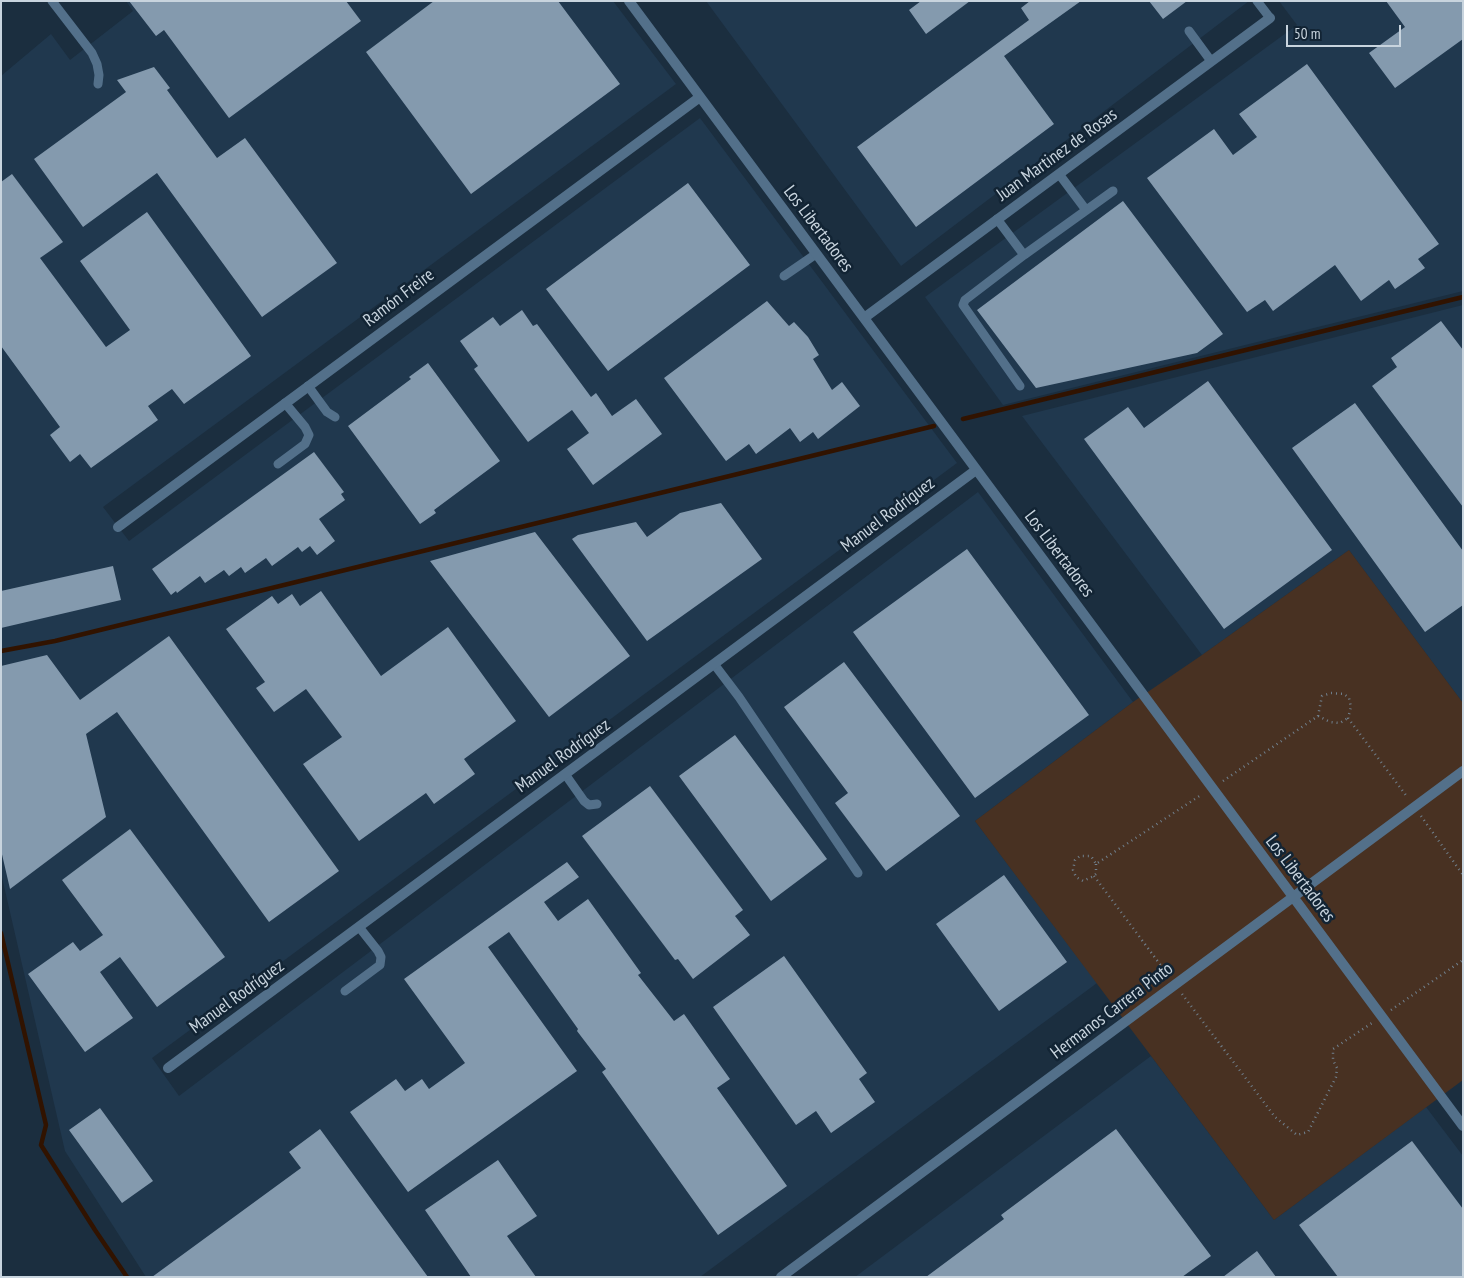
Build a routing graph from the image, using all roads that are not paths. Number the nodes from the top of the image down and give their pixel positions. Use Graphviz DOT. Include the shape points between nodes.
graph roads {
  1 [pos="52,1"];
  2 [pos="629,1"];
  3 [pos="1257,1"];
  4 [pos="1270,18"];
  5 [pos="1189,31"];
  6 [pos="1211,61"];
  7 [pos="98,84"];
  8 [pos="700,97"];
  9 [pos="1059,174"];
  10 [pos="1113,191"];
  11 [pos="1086,210"];
  12 [pos="997,219"];
  13 [pos="816,254"];
  14 [pos="1024,255"];
  15 [pos="784,276"];
  16 [pos="864,318"];
  17 [pos="308,386"];
  18 [pos="1020,386"];
  19 [pos="285,403"];
  20 [pos="335,417"];
  21 [pos="278,464"];
  22 [pos="976,470"];
  23 [pos="118,527"];
  24 [pos="714,664"];
  25 [pos="1463,771"];
  26 [pos="565,774"];
  27 [pos="597,804"];
  28 [pos="858,873"];
  29 [pos="1293,898"];
  30 [pos="359,927"];
  31 [pos="346,991"];
  32 [pos="168,1068"];
  33 [pos="1463,1126"];
  34 [pos="781,1277"];
  1 -- 7 [label="lane" via="92,53 99,75"];
  2 -- 8 [label="street, Los Libertadores"];
  3 -- 4 [label="lane"];
  4 -- 6 [label="street, Juan Martinez de Rosas"];
  5 -- 6 [label="lane"];
  6 -- 9 [label="street, Juan Martinez de Rosas"];
  8 -- 13 [label="street, Los Libertadores"];
  8 -- 17 [label="street, Ramón Freire"];
  9 -- 11 [label="lane"];
  9 -- 12 [label="street, Juan Martinez de Rosas"];
  10 -- 11 [label="lane"];
  11 -- 14 [label="lane"];
  12 -- 14 [label="lane"];
  12 -- 16 [label="street, Juan Martinez de Rosas"];
  13 -- 15 [label="lane"];
  13 -- 16 [label="street, Los Libertadores"];
  14 -- 18 [label="lane" via="965,300 963,305"];
  16 -- 22 [label="street, Los Libertadores"];
  17 -- 19 [label="street, Ramón Freire"];
  17 -- 20 [label="lane" via="327,412"];
  19 -- 21 [label="lane" via="309,435 305,444"];
  19 -- 23 [label="street, Ramón Freire"];
  22 -- 24 [label="street, Manuel Rodríguez"];
  22 -- 29 [label="street, Los Libertadores"];
  24 -- 26 [label="street, Manuel Rodríguez"];
  24 -- 28 [label="lane"];
  25 -- 29 [label="street, Hermanos Carrera Pinto"];
  26 -- 27 [label="lane" via="584,801 589,805"];
  26 -- 30 [label="street, Manuel Rodríguez"];
  29 -- 33 [label="street, Los Libertadores"];
  29 -- 34 [label="street, Hermanos Carrera Pinto"];
  30 -- 31 [label="lane" via="381,957 380,965"];
  30 -- 32 [label="street, Manuel Rodríguez"];
}
